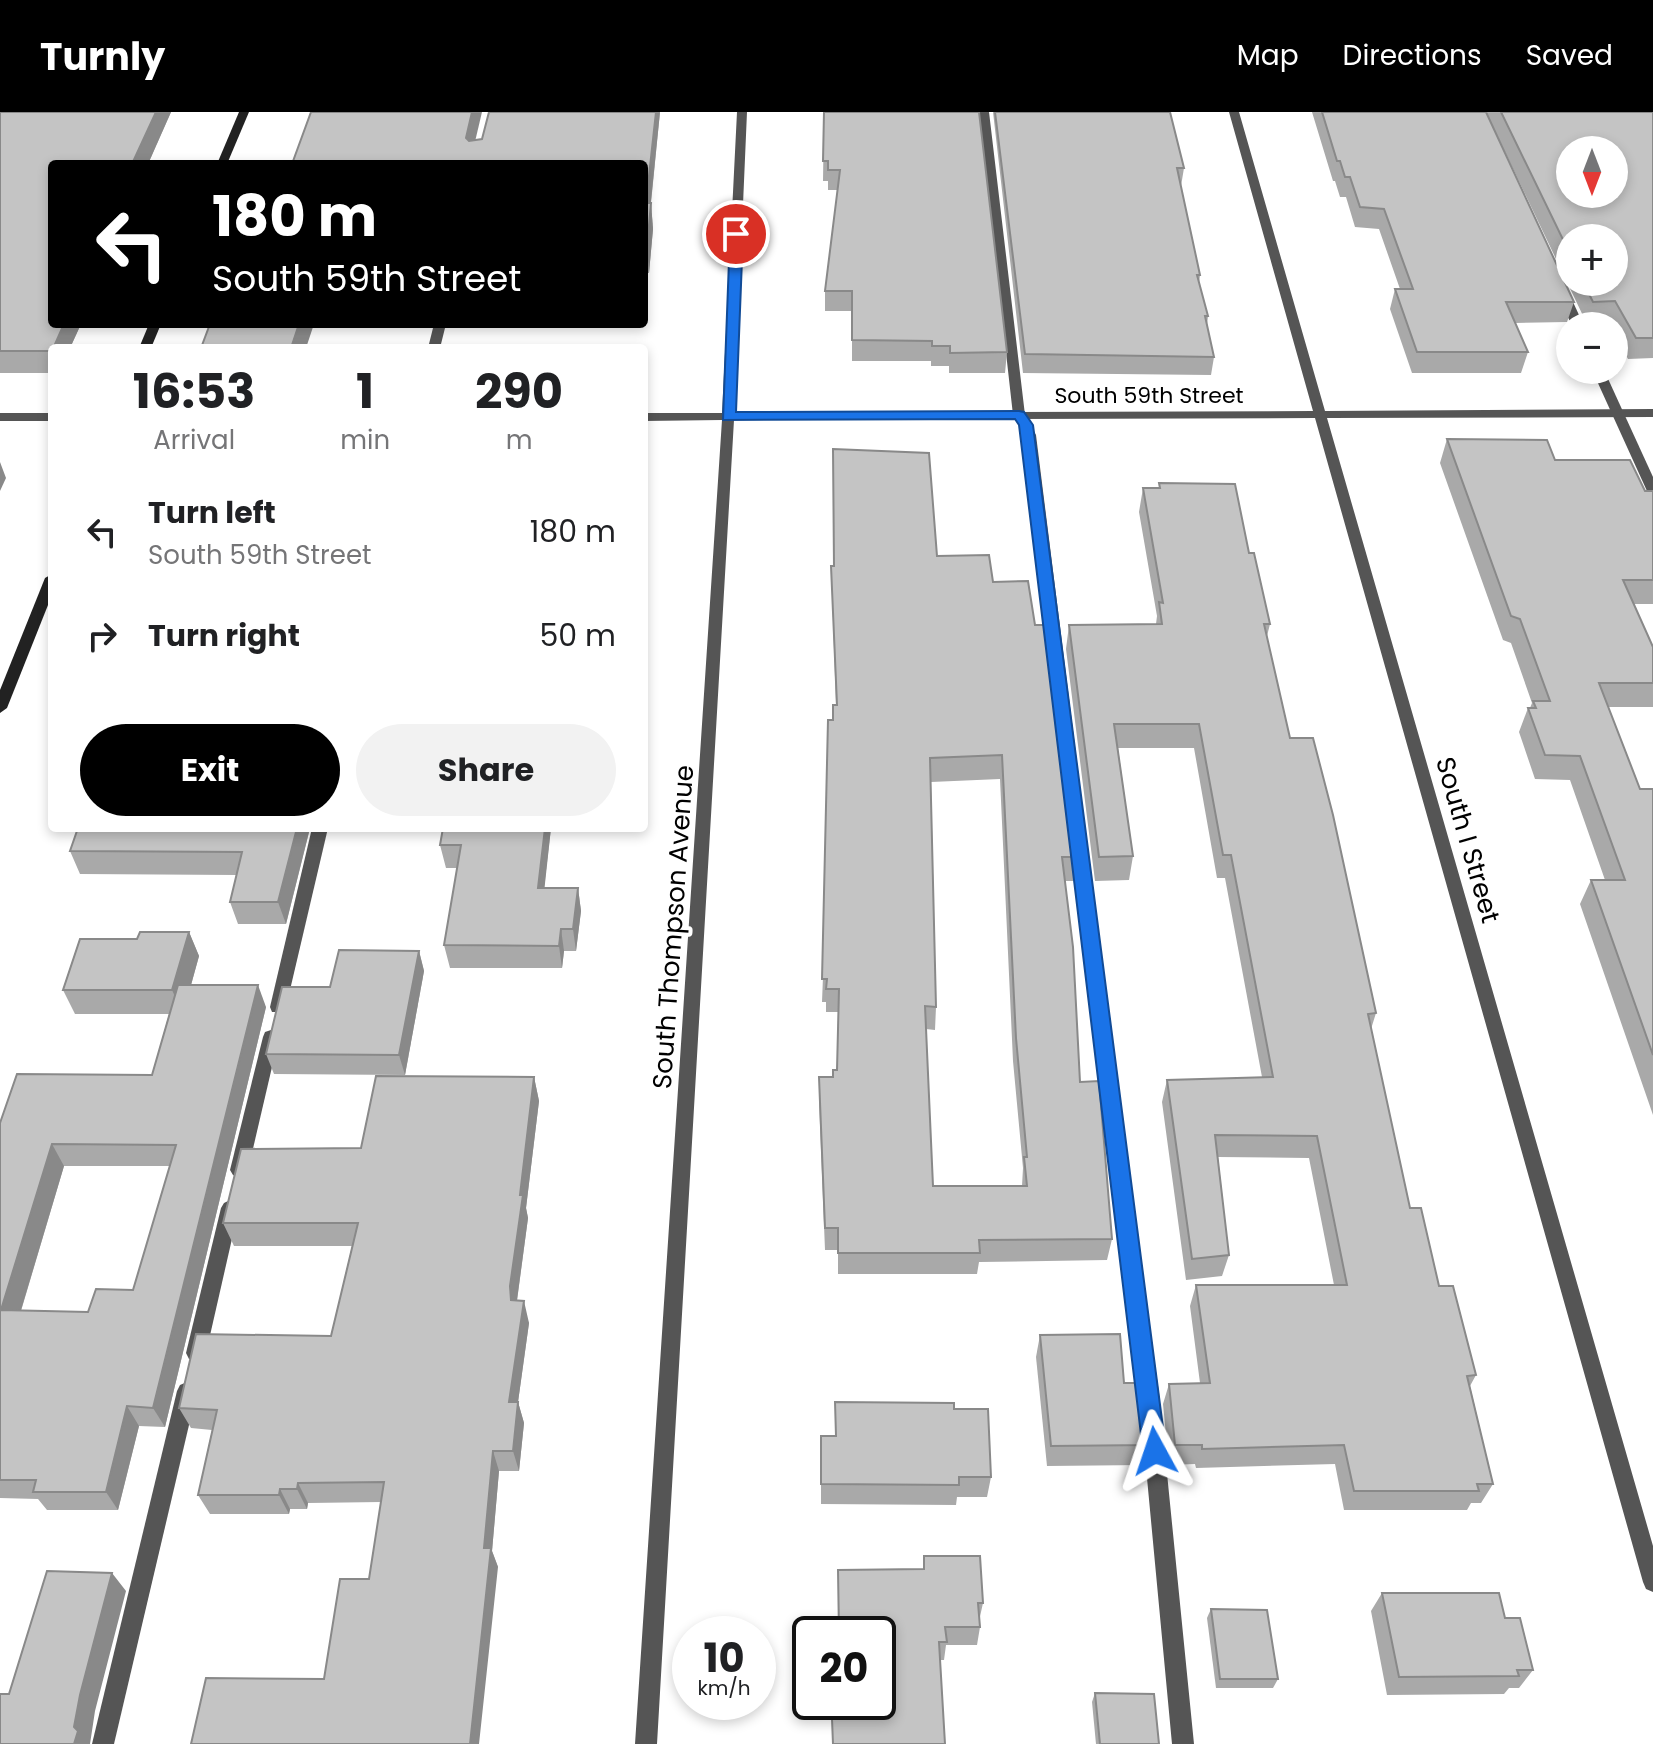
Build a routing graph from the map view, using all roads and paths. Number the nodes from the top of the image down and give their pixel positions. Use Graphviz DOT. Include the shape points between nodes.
graph roads {
  1 [pos="244,112"];
  2 [pos="742,112"];
  3 [pos="984,112"];
  4 [pos="1234,112"];
  5 [pos="224,160"];
  6 [pos="1604,384"];
  7 [pos="1617,413"];
  8 [pos="1653,413"];
  9 [pos="1019,415"];
  10 [pos="1323,416"];
  11 [pos="0,417"];
  12 [pos="48,417"];
  13 [pos="648,417"];
  14 [pos="728,417"];
  15 [pos="1653,491"];
  16 [pos="48,588"];
  17 [pos="0,708"];
  18 [pos="319,832"];
  19 [pos="1653,1582"];
  20 [pos="103,1744"];
  21 [pos="646,1744"];
  22 [pos="1183,1744"];
  1 -- 5 [label="main road"];
  2 -- 14 [label="street, South Thompson Avenue"];
  3 -- 9 [label="street"];
  4 -- 10 [label="street, South I Street"];
  6 -- 7 [label="street"];
  7 -- 8 [label="street, South 59th Street"];
  7 -- 10 [label="street, South 59th Street"];
  7 -- 15 [label="street"];
  9 -- 10 [label="street, South 59th Street"];
  9 -- 14 [label="street, South 59th Street"];
  9 -- 22 [label="street" via="1030,435 1149,1393"];
  10 -- 19 [label="street, South I Street"];
  11 -- 12 [label="street"];
  13 -- 14 [label="street, South 59th Street"];
  14 -- 21 [label="street, South Thompson Avenue"];
  16 -- 17 [label="main road"];
  18 -- 20 [label="street"];
}
